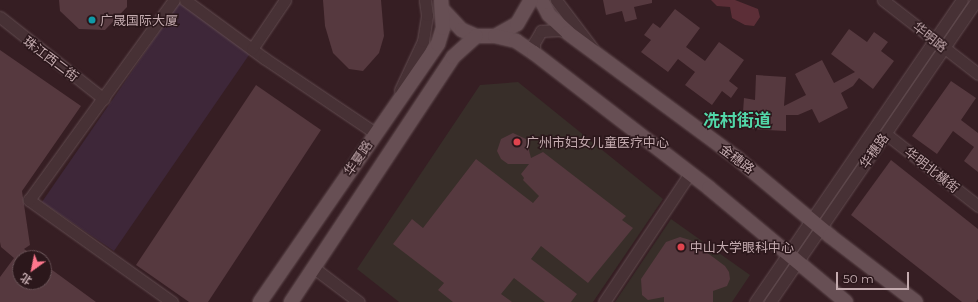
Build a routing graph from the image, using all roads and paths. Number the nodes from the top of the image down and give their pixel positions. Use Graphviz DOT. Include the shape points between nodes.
graph roads {
  1 [pos="174,0"];
  2 [pos="185,0"];
  3 [pos="285,0"];
  4 [pos="425,0"];
  5 [pos="531,0"];
  6 [pos="541,0"];
  7 [pos="556,0"];
  8 [pos="883,0"];
  9 [pos="962,0"];
  10 [pos="977,0"];
  11 [pos="442,5"];
  12 [pos="0,17"];
  13 [pos="568,33"];
  14 [pos="261,36"];
  15 [pos="476,36"];
  16 [pos="495,36"];
  17 [pos="934,41"];
  18 [pos="944,48"];
  19 [pos="252,49"];
  20 [pos="534,53"];
  21 [pos="597,54"];
  22 [pos="264,58"];
  23 [pos="426,62"];
  24 [pos="442,73"];
  25 [pos="978,74"];
  26 [pos="104,99"];
  27 [pos="384,120"];
  28 [pos="374,134"];
  29 [pos="886,134"];
  30 [pos="690,173"];
  31 [pos="978,206"];
  32 [pos="816,225"];
  33 [pos="792,259"];
  34 [pos="314,268"];
  35 [pos="172,302"];
  36 [pos="260,302"];
  37 [pos="292,302"];
  38 [pos="359,302"];
  39 [pos="604,302"];
  40 [pos="755,302"];
  41 [pos="770,302"];
  42 [pos="846,302"];
  43 [pos="916,302"];
  1 -- 26 [label="street"];
  2 -- 19 [label="street"];
  3 -- 14 [label="street"];
  4 -- 27 [label="street" via="426,29 419,54"];
  5 -- 16 [label="main road, 华夏路" via="517,24"];
  6 -- 13 [label="main road, 金穗路" via="550,15"];
  7 -- 21 [label="street"];
  8 -- 17 [label="street, 华明路"];
  9 -- 17 [label="street, 华穗路"];
  10 -- 18 [label="street, 华穗路"];
  11 -- 15 [label="main road, 华夏路" via="456,26"];
  11 -- 23 [label="main road, 华夏路" via="441,37"];
  12 -- 26 [label="street, 珠江西二街"];
  13 -- 20 [label="street" via="560,30 541,30 534,42"];
  13 -- 21 [label="main road, 金穗路"];
  14 -- 19 [label="street"];
  14 -- 22 [label="street"];
  15 -- 16 [label="main road, 华夏路"];
  15 -- 24 [label="main road, 华夏路" via="459,49"];
  16 -- 20 [label="main road" via="516,41"];
  17 -- 18 [label="street, 华明路"];
  17 -- 32 [label="street, 华穗路"];
  18 -- 25 [label="street, 华明路"];
  18 -- 29 [label="street, 华穗路"];
  19 -- 22 [label="street"];
  20 -- 30 [label="main road"];
  21 -- 32 [label="main road, 金穗路" via="738,159"];
  22 -- 28 [label="street"];
  23 -- 24 [label="main road"];
  23 -- 27 [label="main road, 华夏路"];
  24 -- 34 [label="main road, 华夏路"];
  26 -- 35 [label="street" via="29,200"];
  27 -- 28 [label="main road, 华夏路"];
  28 -- 36 [label="main road, 华夏路"];
  29 -- 31 [label="street, 华明北橫街"];
  29 -- 32 [label="street, 华穗路"];
  30 -- 33 [label="main road"];
  30 -- 39 [label="street"];
  32 -- 33 [label="street, 华穗路"];
  32 -- 43 [label="main road, 金穗路"];
  33 -- 40 [label="street, 华穗路"];
  33 -- 41 [label="street, 华穗路"];
  33 -- 42 [label="main road"];
  34 -- 37 [label="main road, 华夏路"];
  34 -- 38 [label="street"];
}
